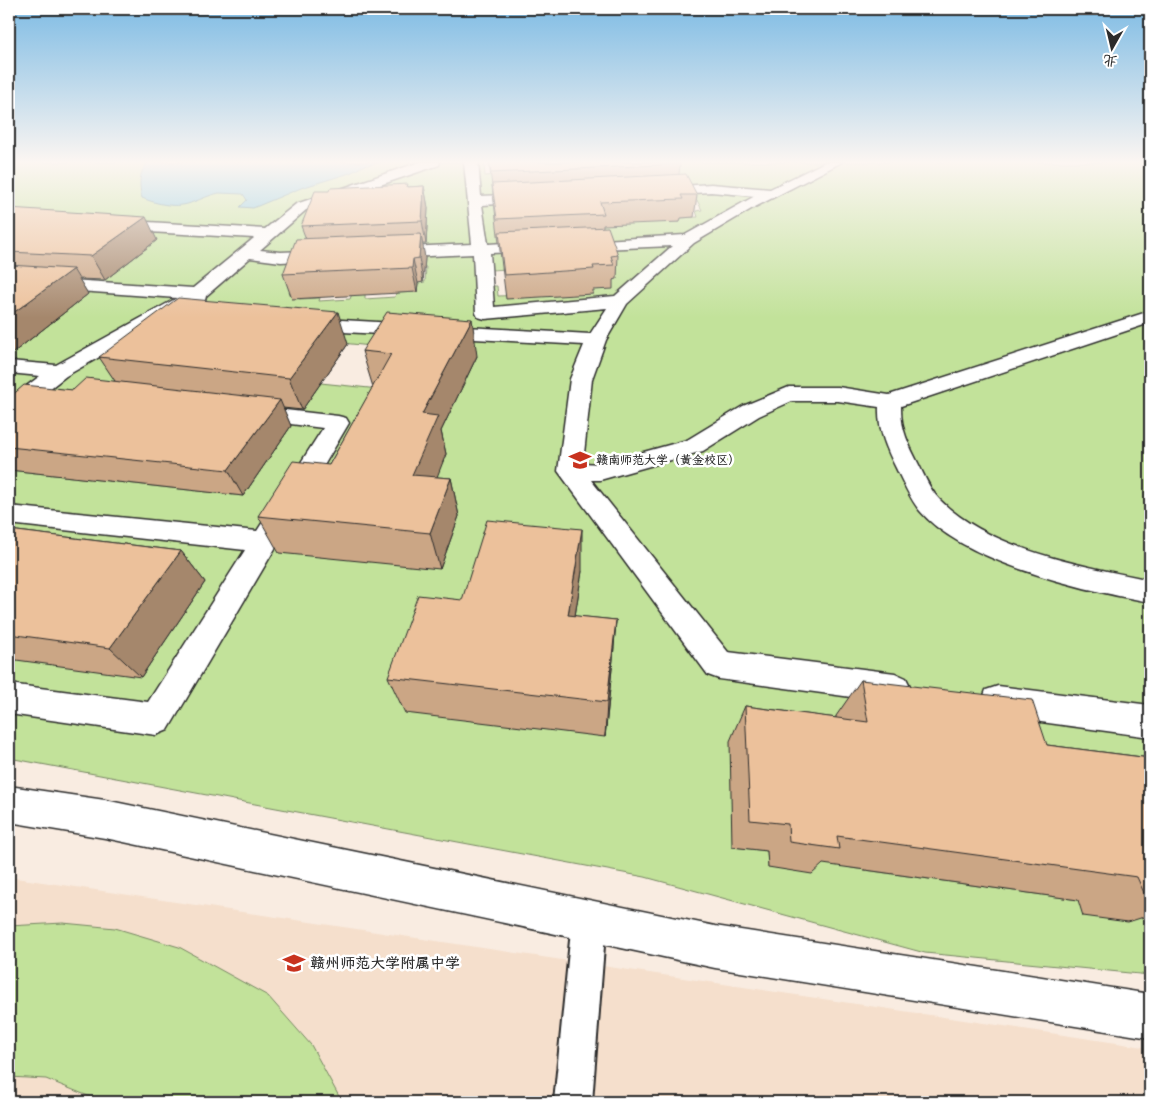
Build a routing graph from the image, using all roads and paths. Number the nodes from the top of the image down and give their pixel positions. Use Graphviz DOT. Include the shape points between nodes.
graph roads {
  1 [pos="293,214"];
  2 [pos="476,214"];
  3 [pos="734,214"];
  4 [pos="96,224"];
  5 [pos="269,234"];
  6 [pos="688,240"];
  7 [pos="481,249"];
  8 [pos="246,253"];
  9 [pos="367,254"];
  10 [pos="338,255"];
  11 [pos="9,281"];
  12 [pos="196,294"];
  13 [pos="620,300"];
  14 [pos="485,314"];
  15 [pos="1150,317"];
  16 [pos="290,324"];
  17 [pos="330,325"];
  18 [pos="596,340"];
  19 [pos="162,343"];
  20 [pos="9,367"];
  21 [pos="59,372"];
  22 [pos="890,402"];
  23 [pos="9,409"];
  24 [pos="232,411"];
  25 [pos="570,471"];
  26 [pos="9,515"];
  27 [pos="264,542"];
  28 [pos="1150,591"];
  29 [pos="914,690"];
  30 [pos="972,698"];
  31 [pos="9,699"];
  32 [pos="1150,721"];
  33 [pos="9,804"];
  34 [pos="589,920"];
  35 [pos="1150,1016"];
  36 [pos="573,1102"];
  1 -- 5 [label="street"];
  2 -- 7 [label="street"];
  3 -- 6 [label="street"];
  4 -- 5 [label="street"];
  5 -- 8 [label="street"];
  6 -- 7 [label="street"];
  6 -- 13 [label="street"];
  7 -- 9 [label="street"];
  7 -- 14 [label="street"];
  8 -- 10 [label="street" via="281,257"];
  8 -- 12 [label="street"];
  11 -- 12 [label="street"];
  12 -- 19 [label="street" via="201,320"];
  12 -- 21 [label="street"];
  13 -- 14 [label="street"];
  13 -- 18 [label="street"];
  14 -- 17 [label="street"];
  15 -- 22 [label="street"];
  16 -- 17 [label="street"];
  17 -- 18 [label="street"];
  18 -- 25 [label="street" via="581,379"];
  20 -- 21 [label="street"];
  21 -- 23 [label="street"];
  22 -- 25 [label="street" via="838,394 789,394 751,411 695,446 600,472"];
  22 -- 28 [label="street" via="891,431 928,505 976,539 1025,560"];
  24 -- 27 [label="street" via="338,423"];
  25 -- 29 [label="street" via="719,664"];
  26 -- 27 [label="street"];
  27 -- 31 [label="street" via="156,719"];
  30 -- 32 [label="street"];
  33 -- 34 [label="street" via="105,819"];
  34 -- 35 [label="street" via="715,947"];
  34 -- 36 [label="lane"];
}
